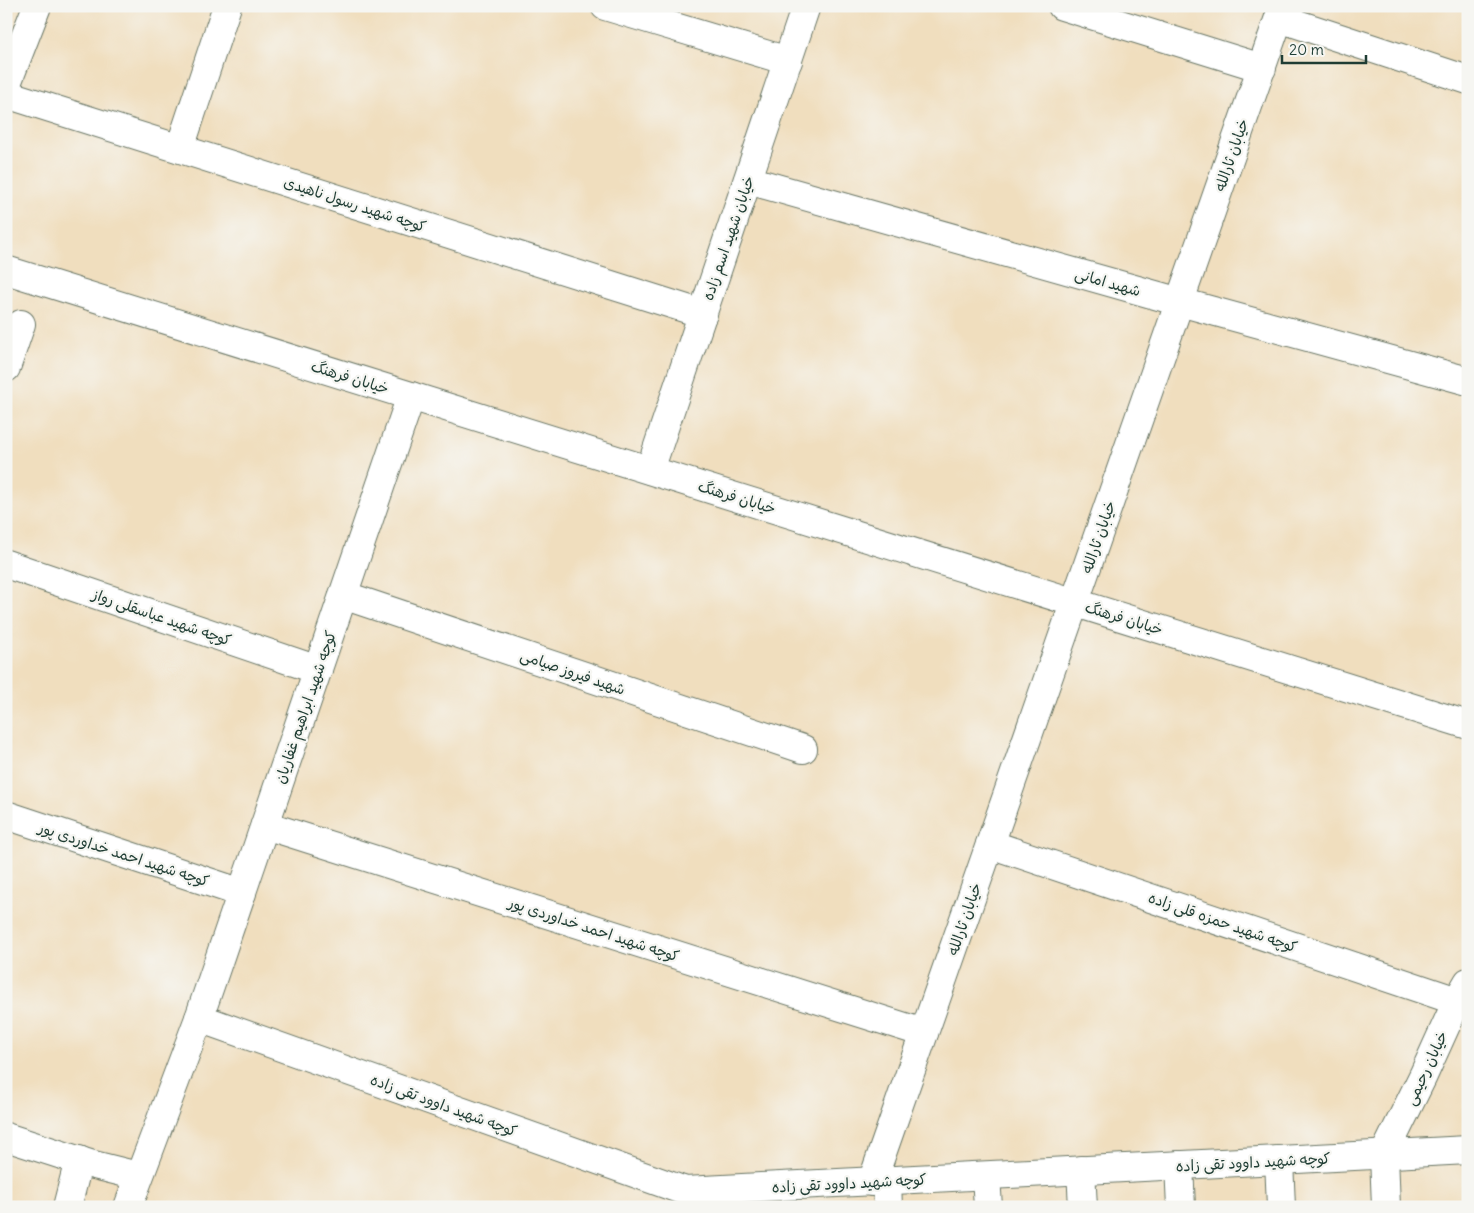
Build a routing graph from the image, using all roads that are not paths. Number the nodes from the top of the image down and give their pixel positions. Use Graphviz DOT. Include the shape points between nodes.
graph roads {
  1 [pos="37,6"];
  2 [pos="227,6"];
  3 [pos="604,6"];
  4 [pos="806,6"];
  5 [pos="1062,6"];
  6 [pos="1281,12"];
  7 [pos="788,61"];
  8 [pos="1262,68"];
  9 [pos="1468,80"];
  10 [pos="6,86"];
  11 [pos="6,94"];
  12 [pos="180,148"];
  13 [pos="748,180"];
  14 [pos="6,270"];
  15 [pos="1180,302"];
  16 [pos="703,314"];
  17 [pos="21,324"];
  18 [pos="6,368"];
  19 [pos="1468,382"];
  20 [pos="411,396"];
  21 [pos="650,470"];
  22 [pos="6,564"];
  23 [pos="343,596"];
  24 [pos="1075,603"];
  25 [pos="318,670"];
  26 [pos="1468,725"];
  27 [pos="803,749"];
  28 [pos="6,815"];
  29 [pos="265,825"];
  30 [pos="990,844"];
  31 [pos="242,893"];
  32 [pos="1462,991"];
  33 [pos="199,1018"];
  34 [pos="924,1033"];
  35 [pos="6,1137"];
  36 [pos="1468,1150"];
  37 [pos="1384,1155"];
  38 [pos="79,1160"];
  39 [pos="1279,1160"];
  40 [pos="1179,1165"];
  41 [pos="1081,1170"];
  42 [pos="138,1176"];
  43 [pos="986,1176"];
  44 [pos="882,1190"];
  45 [pos="796,1196"];
  46 [pos="685,1199"];
  47 [pos="67,1207"];
  48 [pos="128,1207"];
  49 [pos="988,1207"];
  50 [pos="1084,1207"];
  51 [pos="1181,1207"];
  52 [pos="1281,1207"];
  53 [pos="1386,1207"];
  1 -- 10 [label="street"];
  2 -- 12 [label="street"];
  3 -- 7 [label="street"];
  4 -- 7 [label="street, خیابان شهید اسم زاده"];
  5 -- 8 [label="street"];
  6 -- 8 [label="street, خیابان ثارالله"];
  6 -- 9 [label="street"];
  7 -- 13 [label="street, خیابان شهید اسم زاده"];
  8 -- 15 [label="street, خیابان ثارالله"];
  11 -- 12 [label="street, کوچه شهید رسول ناهیدی"];
  12 -- 16 [label="street, کوچه شهید رسول ناهیدی"];
  13 -- 15 [label="street, شهید امانی"];
  13 -- 16 [label="street, خیابان شهید اسم زاده"];
  14 -- 20 [label="street, خیابان فرهنگ"];
  15 -- 19 [label="street, شهید امانی"];
  15 -- 24 [label="street, خیابان ثارالله"];
  16 -- 21 [label="street, خیابان شهید اسم زاده"];
  17 -- 18 [label="street"];
  20 -- 21 [label="street, خیابان فرهنگ"];
  20 -- 23 [label="street, کوچه شهید ابراهیم غفاریان"];
  21 -- 24 [label="street, خیابان فرهنگ"];
  22 -- 25 [label="street, کوچه شهید عباسقلی رواز"];
  23 -- 25 [label="street, کوچه شهید ابراهیم غفاریان"];
  23 -- 27 [label="street, شهید فیروز صیامی"];
  24 -- 26 [label="street, خیابان فرهنگ"];
  24 -- 30 [label="street, خیابان ثارالله"];
  25 -- 29 [label="street, کوچه شهید ابراهیم غفاریان"];
  28 -- 31 [label="street, کوچه شهید احمد خداوردی پور"];
  29 -- 31 [label="street, کوچه شهید ابراهیم غفاریان"];
  29 -- 34 [label="street, کوچه شهید احمد خداوردی پور"];
  30 -- 32 [label="street, کوچه شهید حمزه قلی زاده"];
  30 -- 34 [label="street, خیابان ثارالله"];
  31 -- 33 [label="street, کوچه شهید ابراهیم غفاریان"];
  32 -- 37 [label="street, خیابان رحیمی"];
  33 -- 42 [label="street, کوچه شهید ابراهیم غفاریان"];
  33 -- 46 [label="street, کوچه شهید داوود تقی زاده"];
  34 -- 44 [label="street, خیابان ثارالله"];
  35 -- 38 [label="street"];
  36 -- 37 [label="street, کوچه شهید داوود تقی زاده"];
  37 -- 39 [label="street, کوچه شهید داوود تقی زاده"];
  37 -- 53 [label="street"];
  38 -- 42 [label="street"];
  38 -- 47 [label="street"];
  39 -- 40 [label="street, کوچه شهید داوود تقی زاده"];
  39 -- 52 [label="street"];
  40 -- 41 [label="street, کوچه شهید داوود تقی زاده"];
  40 -- 51 [label="street"];
  41 -- 43 [label="street, کوچه شهید داوود تقی زاده"];
  41 -- 50 [label="street"];
  42 -- 48 [label="street, کوچه شهید ابراهیم غفاریان"];
  43 -- 44 [label="street, کوچه شهید داوود تقی زاده"];
  43 -- 49 [label="street"];
  44 -- 45 [label="street, کوچه شهید داوود تقی زاده"];
  45 -- 46 [label="street, کوچه شهید داوود تقی زاده"];
}
